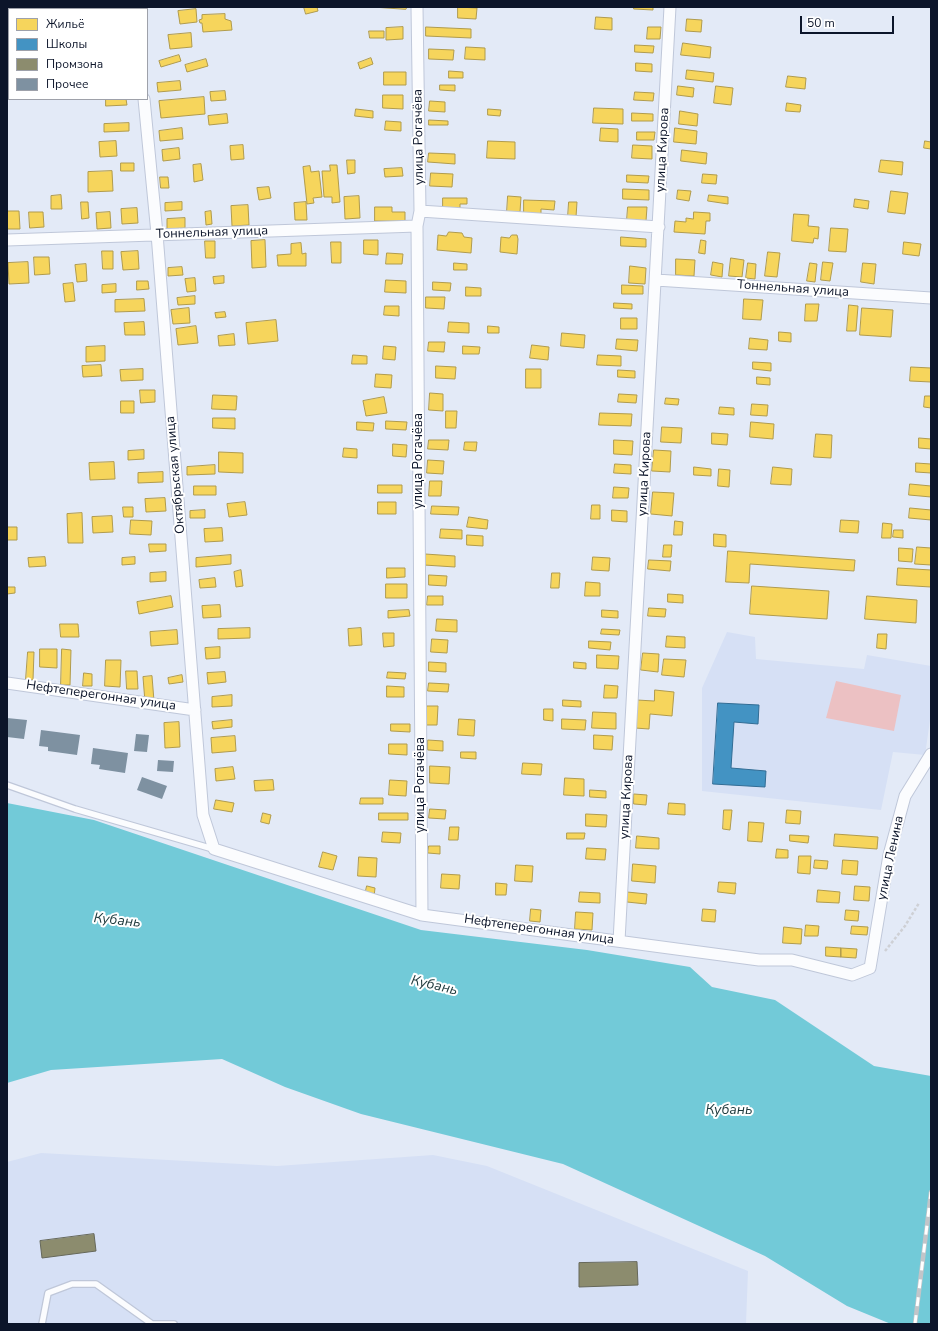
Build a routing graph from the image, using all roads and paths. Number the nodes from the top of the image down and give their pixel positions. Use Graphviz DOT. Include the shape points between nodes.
graph roads {
  1 [pos="417,7"];
  2 [pos="670,7"];
  3 [pos="144,100"];
  4 [pos="420,211"];
  5 [pos="417,226"];
  6 [pos="659,227"];
  7 [pos="157,234"];
  8 [pos="7,240"];
  9 [pos="656,280"];
  10 [pos="931,298"];
  11 [pos="7,683"];
  12 [pos="195,710"];
  13 [pos="931,754"];
  14 [pos="7,785"];
  15 [pos="214,849"];
  16 [pos="919,903"];
  17 [pos="422,915"];
  18 [pos="619,941"];
  19 [pos="870,968"];
  20 [pos="42,1324"];
  21 [pos="174,1324"];
  1 -- 4 [label="street, улица Рогачёва"];
  2 -- 6 [label="street, улица Кирова"];
  3 -- 7 [label="street, Октябрьская улица"];
  4 -- 5 [label="street, улица Рогачёва"];
  4 -- 6 [label="street"];
  5 -- 7 [label="street, Тоннельная улица"];
  5 -- 17 [label="street, улица Рогачёва"];
  6 -- 9 [label="street, улица Кирова"];
  7 -- 8 [label="street, Тоннельная улица"];
  7 -- 12 [label="street, Октябрьская улица"];
  9 -- 10 [label="street, Тоннельная улица"];
  9 -- 18 [label="street, улица Кирова"];
  11 -- 12 [label="street, Нефтеперегонная улица"];
  12 -- 15 [label="street, Октябрьская улица" via="203,815"];
  13 -- 19 [label="street, улица Ленина" via="905,796 889,855"];
  14 -- 15 [label="lane" via="75,809"];
  15 -- 17 [label="street, Нефтеперегонная улица"];
  16 -- 19 [label="path" via="905,926"];
  17 -- 18 [label="street, Нефтеперегонная улица"];
  18 -- 19 [label="street, Нефтеперегонная улица" via="759,960 792,960 852,975"];
  20 -- 21 [label="lane" via="48,1293 72,1284 96,1284 152,1324"];
}
